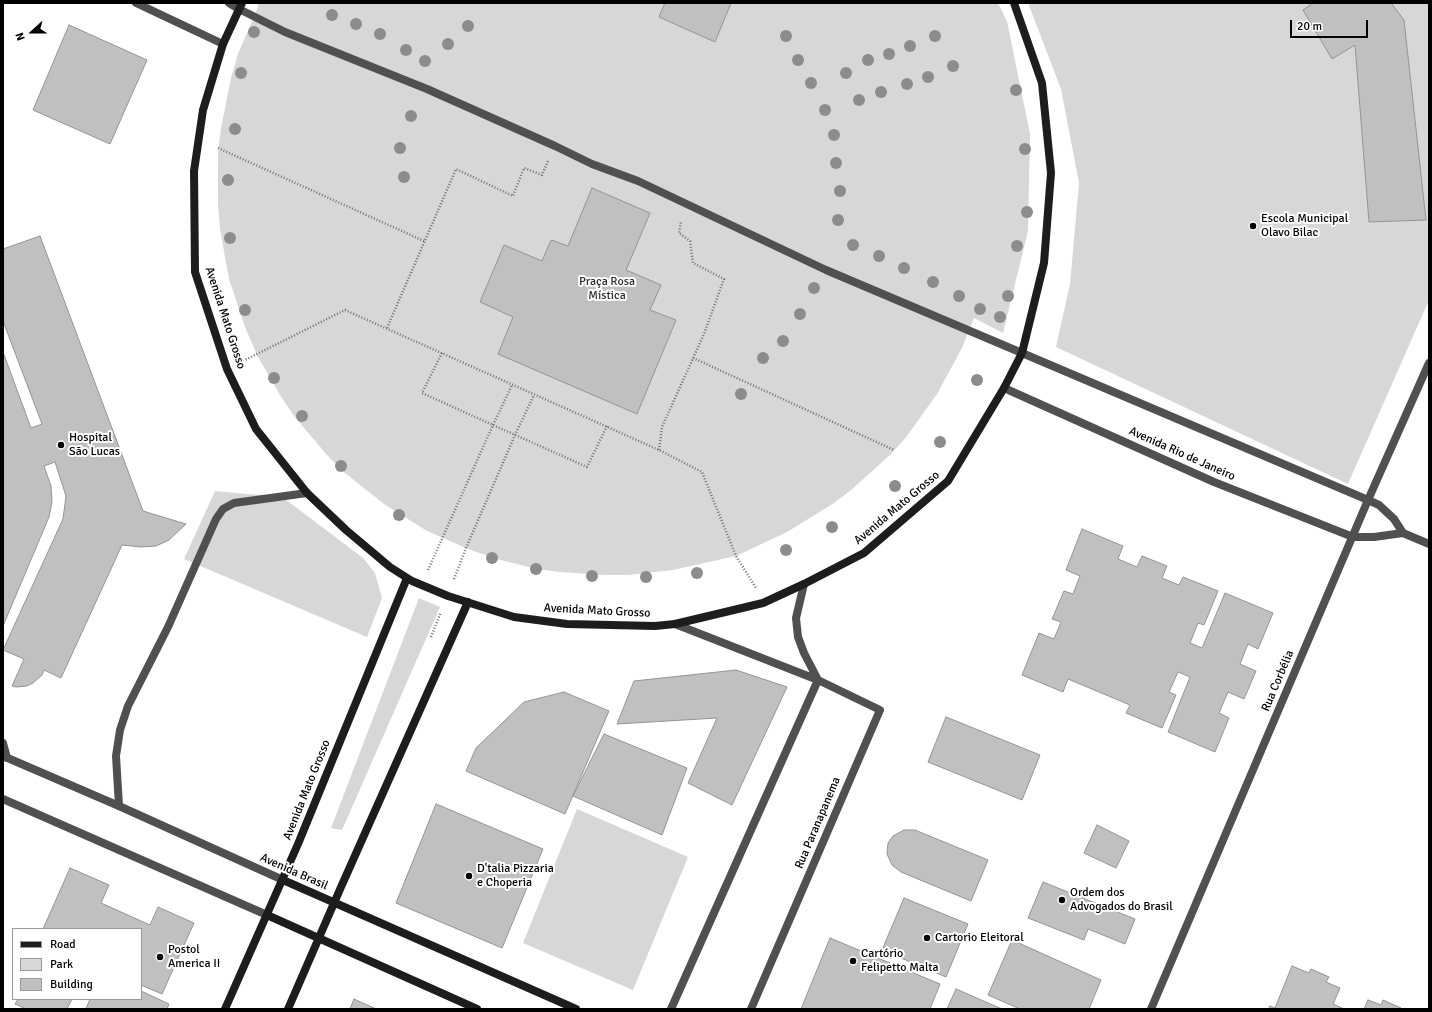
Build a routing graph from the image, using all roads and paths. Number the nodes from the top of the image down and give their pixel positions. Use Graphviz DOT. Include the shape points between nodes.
graph roads {
  1 [pos="136,3"];
  2 [pos="229,3"];
  3 [pos="1014,3"];
  4 [pos="240,6"];
  5 [pos="223,44"];
  6 [pos="555,146"];
  7 [pos="218,148"];
  8 [pos="683,202"];
  9 [pos="424,241"];
  10 [pos="387,328"];
  11 [pos="1022,352"];
  12 [pos="442,353"];
  13 [pos="694,358"];
  14 [pos="1429,363"];
  15 [pos="227,369"];
  16 [pos="512,385"];
  17 [pos="1004,388"];
  18 [pos="534,395"];
  19 [pos="493,425"];
  20 [pos="607,426"];
  21 [pos="515,434"];
  22 [pos="659,450"];
  23 [pos="894,450"];
  24 [pos="307,493"];
  25 [pos="1368,500"];
  26 [pos="1403,533"];
  27 [pos="1353,537"];
  28 [pos="1429,544"];
  29 [pos="408,578"];
  30 [pos="804,584"];
  31 [pos="422,585"];
  32 [pos="757,588"];
  33 [pos="448,596"];
  34 [pos="468,602"];
  35 [pos="675,624"];
  36 [pos="818,680"];
  37 [pos="3,743"];
  38 [pos="5,757"];
  39 [pos="3,799"];
  40 [pos="119,806"];
  41 [pos="283,880"];
  42 [pos="334,903"];
  43 [pos="267,915"];
  44 [pos="319,938"];
  45 [pos="225,1009"];
  46 [pos="288,1009"];
  47 [pos="476,1009"];
  48 [pos="576,1009"];
  49 [pos="671,1009"];
  50 [pos="751,1009"];
  51 [pos="1151,1009"];
  1 -- 5 [label="street"];
  2 -- 4 [label="street"];
  3 -- 11 [label="main road, Avenida Mato Grosso" via="1042,83 1051,173 1044,263"];
  4 -- 5 [label="main road, Avenida Mato Grosso"];
  4 -- 6 [label="street" via="285,32 427,89"];
  5 -- 15 [label="main road, Avenida Mato Grosso" via="203,110 194,171 195,272"];
  6 -- 8 [label="street"];
  6 -- 9 [label="path" via="542,175 524,168 513,196 456,169"];
  7 -- 9 [label="path"];
  8 -- 11 [label="street" via="826,270"];
  8 -- 13 [label="path" via="679,233 690,241 693,263 724,279"];
  9 -- 10 [label="path"];
  10 -- 12 [label="path"];
  10 -- 15 [label="path" via="345,310"];
  11 -- 17 [label="main road, Avenida Mato Grosso"];
  11 -- 25 [label="street"];
  12 -- 16 [label="path"];
  12 -- 19 [label="path" via="422,393"];
  13 -- 22 [label="path" via="662,427"];
  13 -- 23 [label="path"];
  14 -- 25 [label="street, Rua Corbélia"];
  15 -- 24 [label="main road, Avenida Mato Grosso" via="256,429"];
  16 -- 18 [label="path"];
  16 -- 19 [label="path"];
  17 -- 27 [label="street, Avenida Rio de Janeiro" via="1214,482"];
  17 -- 30 [label="main road, Avenida Mato Grosso" via="948,482 864,553"];
  18 -- 20 [label="path"];
  18 -- 21 [label="path"];
  19 -- 21 [label="path"];
  19 -- 31 [label="path"];
  20 -- 21 [label="path" via="587,467"];
  20 -- 22 [label="path"];
  21 -- 33 [label="path"];
  22 -- 32 [label="path" via="702,472 736,556"];
  24 -- 29 [label="main road, Avenida Mato Grosso" via="361,543"];
  24 -- 40 [label="street" via="234,503 223,509 216,519 168,627 128,706 120,730 116,756"];
  25 -- 26 [label="street" via="1379,505"];
  25 -- 27 [label="street, Rua Corbélia"];
  26 -- 27 [label="street"];
  26 -- 28 [label="street"];
  27 -- 51 [label="street, Rua Corbélia"];
  29 -- 31 [label="main road, Avenida Mato Grosso"];
  29 -- 41 [label="main road, Avenida Mato Grosso"];
  30 -- 35 [label="main road, Avenida Mato Grosso" via="763,603"];
  30 -- 36 [label="street" via="796,618 798,637"];
  31 -- 33 [label="main road, Avenida Mato Grosso"];
  33 -- 34 [label="main road, Avenida Mato Grosso"];
  34 -- 35 [label="main road, Avenida Mato Grosso" via="514,617 567,624"];
  34 -- 42 [label="main road"];
  35 -- 36 [label="street, Rua Paranapanema"];
  36 -- 49 [label="street"];
  36 -- 50 [label="street, Rua Paranapanema" via="880,710"];
  37 -- 38 [label="street"];
  38 -- 40 [label="street, Avenida Brasil"];
  39 -- 43 [label="street"];
  40 -- 41 [label="street, Avenida Brasil"];
  41 -- 42 [label="main road, Avenida Brasil"];
  41 -- 43 [label="main road, Avenida Mato Grosso"];
  42 -- 44 [label="main road"];
  42 -- 48 [label="main road, Avenida Brasil"];
  43 -- 44 [label="main road"];
  43 -- 45 [label="main road, Avenida Mato Grosso"];
  44 -- 46 [label="main road"];
  44 -- 47 [label="main road"];
}
